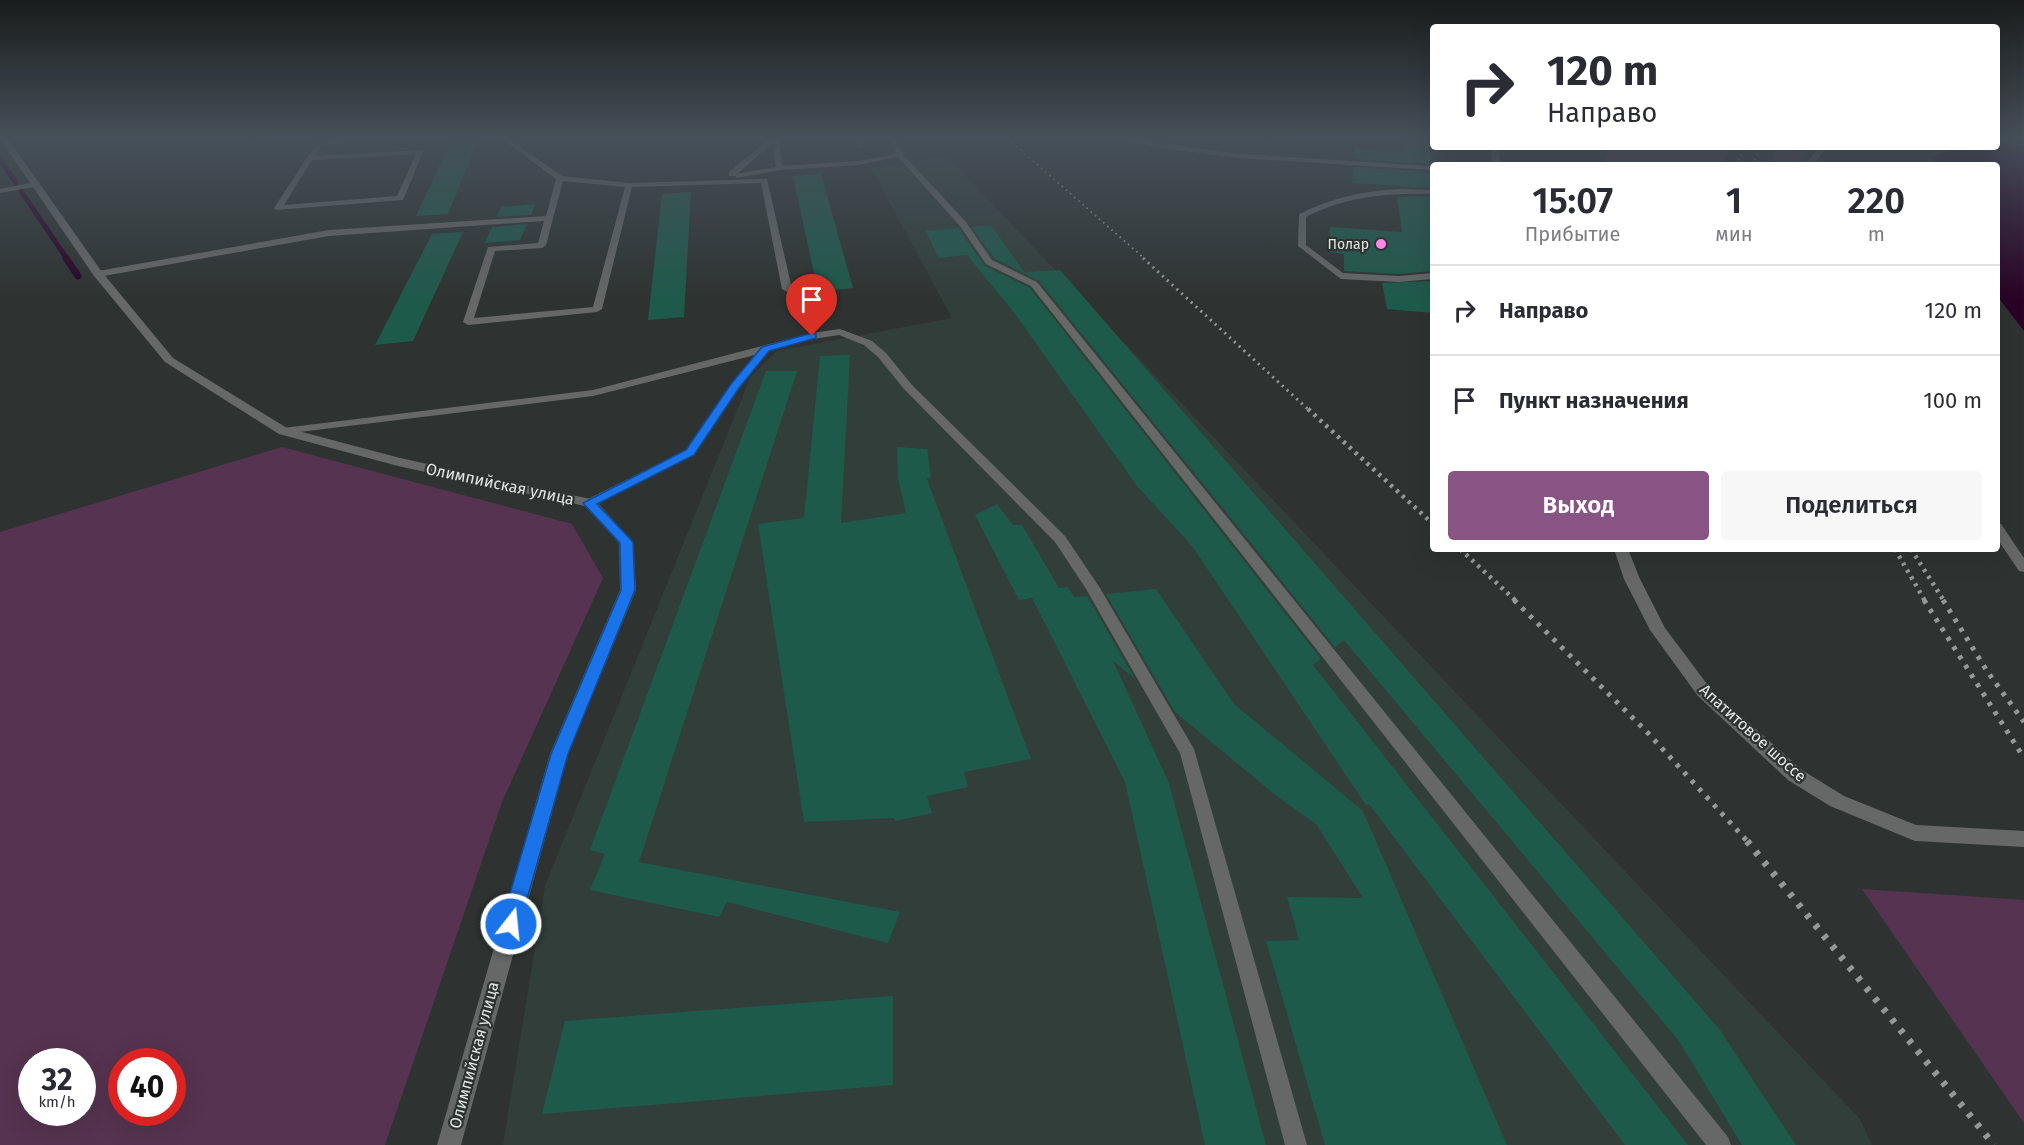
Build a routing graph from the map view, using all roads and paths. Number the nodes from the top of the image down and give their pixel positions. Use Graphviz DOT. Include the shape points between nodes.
graph roads {
  1 [pos="42,192"];
  2 [pos="288,192"];
  3 [pos="403,192"];
  4 [pos="556,192"];
  5 [pos="627,192"];
  6 [pos="766,192"];
  7 [pos="934,192"];
  8 [pos="1376,192"];
  9 [pos="391,199"];
  10 [pos="386,208"];
  11 [pos="548,218"];
  12 [pos="380,219"];
  13 [pos="375,230"];
  14 [pos="98,274"];
  15 [pos="1430,276"];
  16 [pos="787,289"];
  17 [pos="765,349"];
  18 [pos="283,431"];
  19 [pos="590,503"];
  20 [pos="2000,532"];
  21 [pos="1623,552"];
  22 [pos="2024,568"];
  23 [pos="2024,839"];
  24 [pos="449,1145"];
  25 [pos="1296,1145"];
  26 [pos="1720,1145"];
  1 -- 14 [label="street, Олимпийская улица"];
  2 -- 9 [label="lane" via="278,208"];
  3 -- 9 [label="lane" via="400,198"];
  4 -- 11 [label="lane"];
  5 -- 11 [label="lane" via="597,309 468,322 492,249 542,245"];
  6 -- 16 [label="lane"];
  7 -- 26 [label="lane" via="963,224 989,262 1034,284"];
  8 -- 15 [label="lane" via="1325,205 1302,216 1302,246 1341,276"];
  9 -- 10 [label="lane"];
  11 -- 13 [label="lane"];
  12 -- 13 [label="lane"];
  13 -- 14 [label="lane" via="329,233"];
  14 -- 18 [label="street, Олимпийская улица" via="169,360"];
  17 -- 18 [label="lane" via="593,393"];
  17 -- 19 [label="lane" via="690,452"];
  17 -- 25 [label="lane" via="840,332 868,343 1060,538 1188,753"];
  18 -- 19 [label="street, Олимпийская улица" via="398,462"];
  19 -- 24 [label="street, Олимпийская улица" via="626,542 628,590 560,754"];
  20 -- 22 [label="lane"];
  21 -- 23 [label="street, Апатитовое шоссе" via="1658,630 1704,692 1795,776 1837,801 1915,833"];
}
